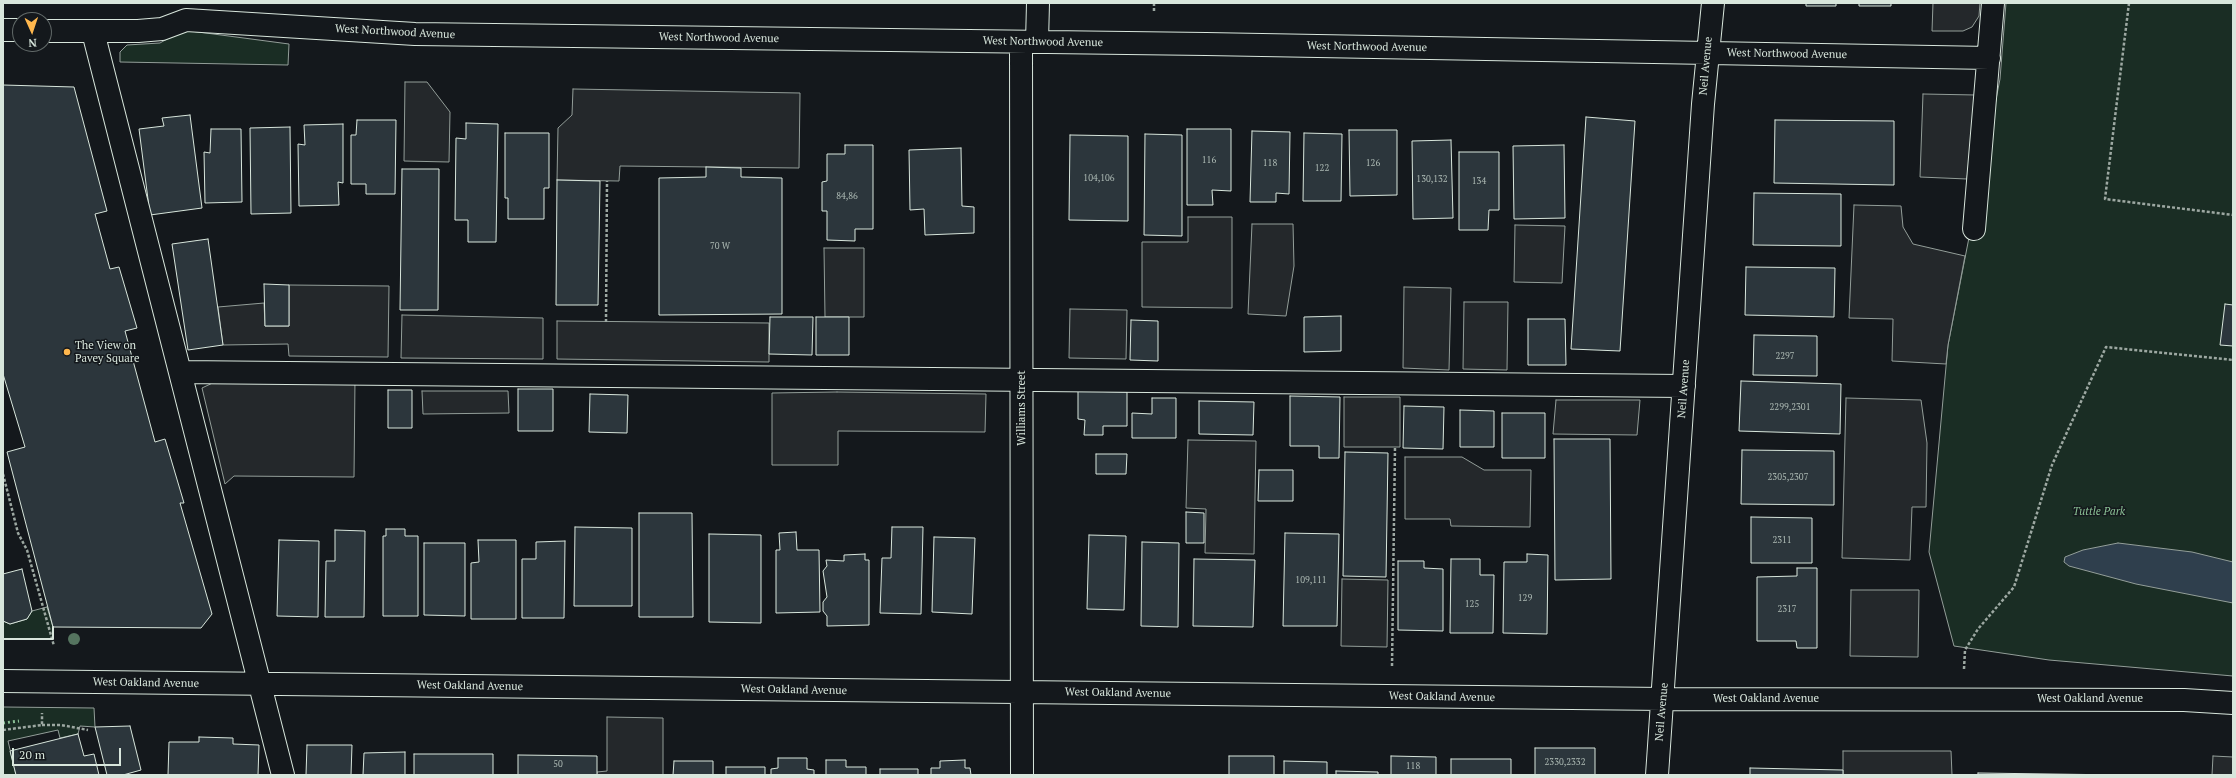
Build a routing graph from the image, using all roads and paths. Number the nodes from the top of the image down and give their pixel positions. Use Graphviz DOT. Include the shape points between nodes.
graph roads {
  1 [pos="1038,3"];
  2 [pos="1154,3"];
  3 [pos="1713,3"];
  4 [pos="1993,3"];
  5 [pos="2129,3"];
  6 [pos="1154,11"];
  7 [pos="52,31"];
  8 [pos="93,32"];
  9 [pos="1029,42"];
  10 [pos="1707,52"];
  11 [pos="1989,58"];
  12 [pos="607,181"];
  13 [pos="2233,215"];
  14 [pos="1974,229"];
  15 [pos="606,322"];
  16 [pos="2233,360"];
  17 [pos="180,372"];
  18 [pos="1022,380"];
  19 [pos="1684,386"];
  20 [pos="1395,447"];
  21 [pos="3,474"];
  22 [pos="54,646"];
  23 [pos="1964,672"];
  24 [pos="1392,673"];
  25 [pos="3,682"];
  26 [pos="260,684"];
  27 [pos="1022,693"];
  28 [pos="1664,699"];
  29 [pos="2233,703"];
  30 [pos="42,710"];
  31 [pos="42,725"];
  32 [pos="3,730"];
  33 [pos="88,730"];
  34 [pos="284,775"];
  35 [pos="1022,775"];
  36 [pos="1658,775"];
  1 -- 9 [label="street, Williams Street"];
  2 -- 6 [label="path"];
  3 -- 10 [label="street, Neil Avenue"];
  4 -- 11 [label="street"];
  5 -- 13 [label="path" via="2105,199"];
  7 -- 8 [label="street, West Northwood Avenue"];
  8 -- 9 [label="street, West Northwood Avenue" via="162,29 186,20 415,34"];
  8 -- 17 [label="street"];
  9 -- 10 [label="street, West Northwood Avenue"];
  9 -- 18 [label="street, Williams Street"];
  10 -- 11 [label="street, West Northwood Avenue"];
  10 -- 19 [label="street, Neil Avenue"];
  11 -- 14 [label="street"];
  12 -- 15 [label="path"];
  16 -- 23 [label="path" via="2106,347 2052,465 2014,587 1968,644 1965,650"];
  17 -- 18 [label="street"];
  17 -- 26 [label="street"];
  18 -- 19 [label="street"];
  18 -- 27 [label="street, Williams Street"];
  19 -- 28 [label="street, Neil Avenue"];
  20 -- 24 [label="path"];
  21 -- 22 [label="path" via="18,533 27,550"];
  25 -- 26 [label="street, West Oakland Avenue"];
  26 -- 27 [label="street, West Oakland Avenue"];
  26 -- 34 [label="street"];
  27 -- 28 [label="street, West Oakland Avenue"];
  27 -- 35 [label="street, Williams Street"];
  28 -- 29 [label="street, West Oakland Avenue" via="2184,700"];
  28 -- 36 [label="street, Neil Avenue"];
  30 -- 31 [label="path"];
  31 -- 32 [label="path"];
  31 -- 33 [label="path" via="61,725"];
}
